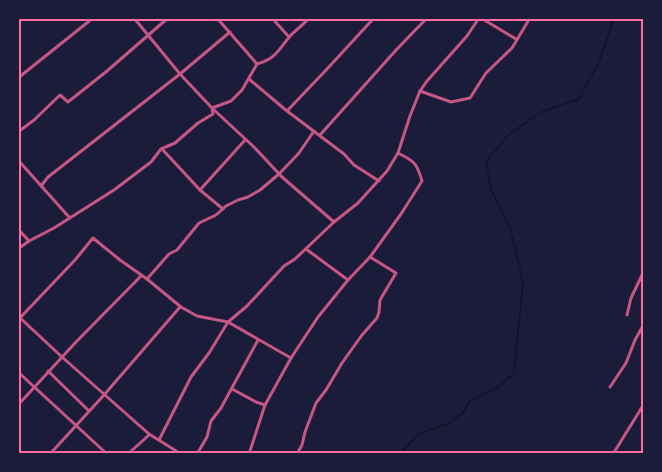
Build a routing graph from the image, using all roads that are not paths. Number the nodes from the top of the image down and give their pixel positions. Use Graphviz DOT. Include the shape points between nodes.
graph roads {
  1 [pos="93,18"];
  2 [pos="134,18"];
  3 [pos="168,18"];
  4 [pos="217,18"];
  5 [pos="272,18"];
  6 [pos="309,18"];
  7 [pos="374,18"];
  8 [pos="427,18"];
  9 [pos="480,18"];
  10 [pos="530,18"];
  11 [pos="230,32"];
  12 [pos="148,36"];
  13 [pos="289,37"];
  14 [pos="516,39"];
  15 [pos="257,64"];
  16 [pos="180,74"];
  17 [pos="18,78"];
  18 [pos="249,79"];
  19 [pos="420,91"];
  20 [pos="212,108"];
  21 [pos="287,111"];
  22 [pos="314,131"];
  23 [pos="18,132"];
  24 [pos="320,135"];
  25 [pos="246,140"];
  26 [pos="161,149"];
  27 [pos="398,153"];
  28 [pos="18,160"];
  29 [pos="279,174"];
  30 [pos="379,181"];
  31 [pos="41,186"];
  32 [pos="200,190"];
  33 [pos="222,209"];
  34 [pos="69,217"];
  35 [pos="334,222"];
  36 [pos="18,229"];
  37 [pos="29,241"];
  38 [pos="18,249"];
  39 [pos="306,249"];
  40 [pos="370,257"];
  41 [pos="644,271"];
  42 [pos="142,276"];
  43 [pos="147,279"];
  44 [pos="348,280"];
  45 [pos="181,307"];
  46 [pos="627,315"];
  47 [pos="19,318"];
  48 [pos="228,322"];
  49 [pos="644,324"];
  50 [pos="259,339"];
  51 [pos="62,357"];
  52 [pos="291,358"];
  53 [pos="48,371"];
  54 [pos="18,372"];
  55 [pos="34,387"];
  56 [pos="610,387"];
  57 [pos="232,389"];
  58 [pos="104,395"];
  59 [pos="644,404"];
  60 [pos="18,405"];
  61 [pos="265,405"];
  62 [pos="89,411"];
  63 [pos="75,426"];
  64 [pos="149,435"];
  65 [pos="159,440"];
  66 [pos="50,454"];
  67 [pos="107,454"];
  68 [pos="128,454"];
  69 [pos="181,454"];
  70 [pos="197,454"];
  71 [pos="249,454"];
  72 [pos="297,454"];
  73 [pos="614,454"];
  1 -- 17 [label="street"];
  2 -- 12 [label="street"];
  3 -- 12 [label="street"];
  4 -- 11 [label="street"];
  5 -- 13 [label="street"];
  6 -- 13 [label="street"];
  7 -- 21 [label="street"];
  8 -- 24 [label="street"];
  9 -- 14 [label="street"];
  9 -- 19 [label="street"];
  10 -- 14 [label="street"];
  11 -- 15 [label="street"];
  11 -- 16 [label="street"];
  12 -- 16 [label="street"];
  12 -- 23 [label="street" via="68,102 60,95"];
  13 -- 15 [label="street" via="269,60"];
  14 -- 19 [label="street" via="470,98 451,102"];
  15 -- 18 [label="street"];
  16 -- 20 [label="street"];
  16 -- 31 [label="street"];
  18 -- 20 [label="street" via="231,101"];
  18 -- 21 [label="street"];
  19 -- 27 [label="street"];
  20 -- 25 [label="street"];
  20 -- 26 [label="street" via="213,114"];
  21 -- 22 [label="street"];
  22 -- 24 [label="street"];
  22 -- 29 [label="street"];
  24 -- 30 [label="street"];
  25 -- 29 [label="street"];
  25 -- 32 [label="street"];
  26 -- 32 [label="street"];
  26 -- 34 [label="street" via="151,162 114,190"];
  27 -- 30 [label="street"];
  27 -- 40 [label="street" via="413,160 422,181"];
  28 -- 31 [label="street"];
  29 -- 33 [label="street" via="260,190"];
  29 -- 35 [label="street"];
  30 -- 35 [label="street"];
  31 -- 34 [label="street"];
  32 -- 33 [label="street"];
  33 -- 43 [label="street" via="199,223"];
  34 -- 37 [label="street"];
  35 -- 39 [label="street"];
  36 -- 37 [label="street"];
  37 -- 38 [label="street"];
  39 -- 44 [label="street"];
  39 -- 48 [label="street"];
  40 -- 44 [label="street"];
  40 -- 72 [label="street" via="396,273 380,300 377,318 316,403"];
  41 -- 46 [label="street"];
  42 -- 43 [label="street"];
  42 -- 47 [label="street" via="93,238"];
  42 -- 51 [label="street"];
  43 -- 45 [label="street"];
  44 -- 52 [label="street"];
  45 -- 48 [label="street" via="196,316"];
  45 -- 58 [label="street"];
  47 -- 51 [label="street"];
  48 -- 50 [label="street"];
  48 -- 65 [label="street" via="191,377"];
  49 -- 56 [label="street"];
  50 -- 52 [label="street"];
  50 -- 57 [label="street"];
  51 -- 53 [label="street"];
  51 -- 58 [label="street"];
  52 -- 61 [label="street"];
  53 -- 55 [label="street"];
  53 -- 62 [label="street"];
  54 -- 55 [label="street"];
  55 -- 60 [label="street"];
  55 -- 63 [label="street"];
  57 -- 61 [label="street"];
  57 -- 70 [label="street"];
  58 -- 62 [label="street"];
  58 -- 64 [label="street"];
  59 -- 73 [label="street"];
  61 -- 71 [label="street"];
  62 -- 63 [label="street"];
  63 -- 66 [label="street"];
  63 -- 67 [label="street"];
  64 -- 65 [label="street"];
  64 -- 68 [label="street"];
  65 -- 69 [label="street"];
}
